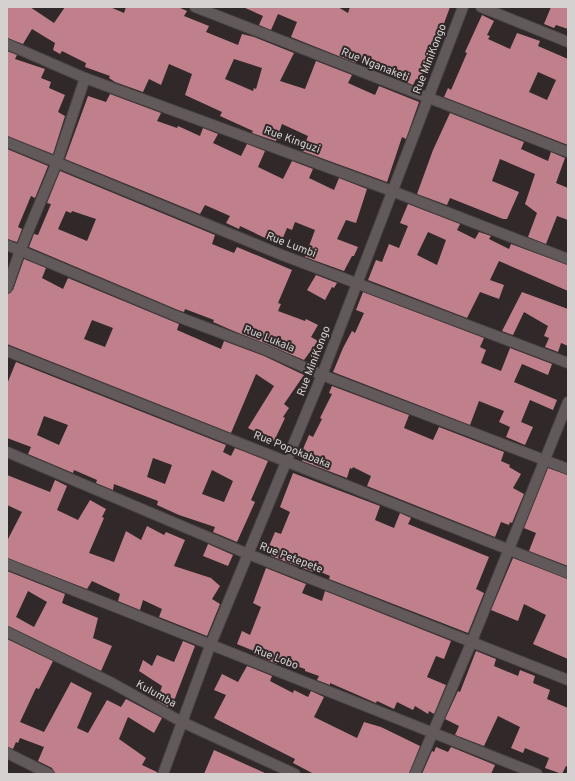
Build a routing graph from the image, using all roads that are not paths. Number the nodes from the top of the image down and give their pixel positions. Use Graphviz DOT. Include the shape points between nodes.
graph roads {
  1 [pos="195,7"];
  2 [pos="463,7"];
  3 [pos="481,7"];
  4 [pos="568,42"];
  5 [pos="7,44"];
  6 [pos="85,78"];
  7 [pos="428,99"];
  8 [pos="7,142"];
  9 [pos="568,152"];
  10 [pos="57,162"];
  11 [pos="392,191"];
  12 [pos="7,245"];
  13 [pos="20,251"];
  14 [pos="568,259"];
  15 [pos="357,283"];
  16 [pos="7,288"];
  17 [pos="7,351"];
  18 [pos="568,364"];
  19 [pos="322,375"];
  20 [pos="568,402"];
  21 [pos="7,452"];
  22 [pos="544,459"];
  23 [pos="286,461"];
  24 [pos="568,468"];
  25 [pos="509,550"];
  26 [pos="248,554"];
  27 [pos="7,564"];
  28 [pos="568,573"];
  29 [pos="7,632"];
  30 [pos="472,641"];
  31 [pos="210,646"];
  32 [pos="568,680"];
  33 [pos="182,722"];
  34 [pos="433,732"];
  35 [pos="7,753"];
  36 [pos="49,774"];
  37 [pos="163,774"];
  38 [pos="295,774"];
  39 [pos="415,774"];
  40 [pos="537,774"];
  1 -- 7 [label="street, Rue Nganaketi"];
  2 -- 7 [label="street, Rue MiniKongo"];
  3 -- 4 [label="street"];
  5 -- 6 [label="street, Rue Kinguzi"];
  6 -- 10 [label="street"];
  6 -- 11 [label="street, Rue Kinguzi"];
  7 -- 9 [label="street, Rue Nganaketi"];
  7 -- 11 [label="street, Rue MiniKongo"];
  8 -- 10 [label="street, Rue Lumbi"];
  10 -- 13 [label="street"];
  10 -- 15 [label="street, Rue Lumbi" via="282,255"];
  11 -- 14 [label="street, Rue Kinguzi"];
  11 -- 15 [label="street, Rue MiniKongo"];
  12 -- 13 [label="street, Rue Lukala"];
  13 -- 16 [label="street"];
  13 -- 19 [label="street, Rue Lukala"];
  15 -- 18 [label="street, Rue Lumbi"];
  15 -- 19 [label="street, Rue MiniKongo"];
  17 -- 23 [label="street, Rue Popokabaka"];
  19 -- 22 [label="street, Rue Lukala"];
  19 -- 23 [label="street, Rue MiniKongo"];
  20 -- 22 [label="street"];
  21 -- 26 [label="street, Rue Petepete"];
  22 -- 24 [label="street, Rue Lukala"];
  22 -- 25 [label="street"];
  23 -- 25 [label="street, Rue Popokabaka"];
  23 -- 26 [label="street, Rue MiniKongo"];
  25 -- 28 [label="street, Rue Popokabaka"];
  25 -- 30 [label="street"];
  26 -- 30 [label="street, Rue Petepete"];
  26 -- 31 [label="street, Rue MiniKongo"];
  27 -- 31 [label="street, Rue Lobo"];
  29 -- 33 [label="street, Kulumba" via="112,683"];
  30 -- 32 [label="street, Rue Petepete"];
  30 -- 34 [label="street"];
  31 -- 33 [label="street, Rue MiniKongo"];
  31 -- 34 [label="street, Rue Lobo"];
  33 -- 37 [label="street, Rue MiniKongo"];
  33 -- 38 [label="street, Kulumba"];
  34 -- 39 [label="street"];
  34 -- 40 [label="street, Rue Lobo"];
  35 -- 36 [label="street"];
}
